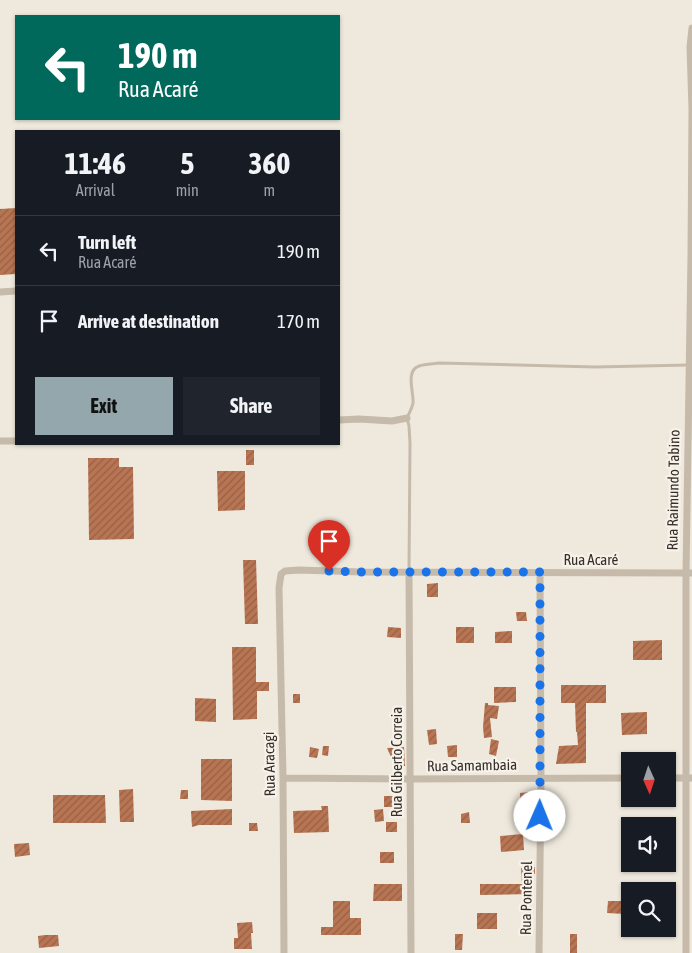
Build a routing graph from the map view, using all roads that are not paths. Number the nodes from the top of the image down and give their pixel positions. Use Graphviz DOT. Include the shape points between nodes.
graph roads {
  1 [pos="692,28"];
  2 [pos="15,291"];
  3 [pos="0,292"];
  4 [pos="691,365"];
  5 [pos="691,377"];
  6 [pos="406,418"];
  7 [pos="340,420"];
  8 [pos="0,441"];
  9 [pos="15,441"];
  10 [pos="409,572"];
  11 [pos="540,572"];
  12 [pos="689,573"];
  13 [pos="280,574"];
  14 [pos="284,778"];
  15 [pos="541,778"];
  16 [pos="621,778"];
  17 [pos="676,778"];
  18 [pos="689,778"];
  19 [pos="409,779"];
  20 [pos="689,814"];
  21 [pos="284,953"];
  22 [pos="411,953"];
  23 [pos="539,953"];
  24 [pos="686,953"];
  1 -- 4 [label="street, Rua Raimundo Tabino"];
  2 -- 3 [label="street"];
  4 -- 5 [label="street, Rua Raimundo Tabino"];
  4 -- 6 [label="lane" via="595,367 440,363 419,366 411,376 413,401"];
  5 -- 12 [label="street, Rua Raimundo Tabino"];
  6 -- 7 [label="street" via="392,421"];
  6 -- 10 [label="lane" via="410,443"];
  8 -- 9 [label="street"];
  10 -- 11 [label="street, Rua Acaré"];
  10 -- 13 [label="street, Rua Acaré" via="299,570"];
  10 -- 19 [label="street, Rua Gilberto Correia"];
  11 -- 12 [label="street, Rua Acaré"];
  11 -- 15 [label="street, Rua Pontenel"];
  12 -- 18 [label="street, Rua Raimundo Tabino"];
  13 -- 14 [label="street, Rua Aracagi"];
  14 -- 19 [label="street, Rua Samambaia"];
  14 -- 21 [label="street, Rua Aracagi"];
  15 -- 16 [label="street, Rua Samambaia"];
  15 -- 19 [label="street, Rua Samambaia"];
  15 -- 23 [label="street, Rua Pontenel"];
  17 -- 18 [label="street"];
  18 -- 20 [label="street, Rua Raimundo Tabino"];
  19 -- 22 [label="street, Rua Gilberto Correia"];
  20 -- 24 [label="street, Rua Raimundo Tabino"];
}
